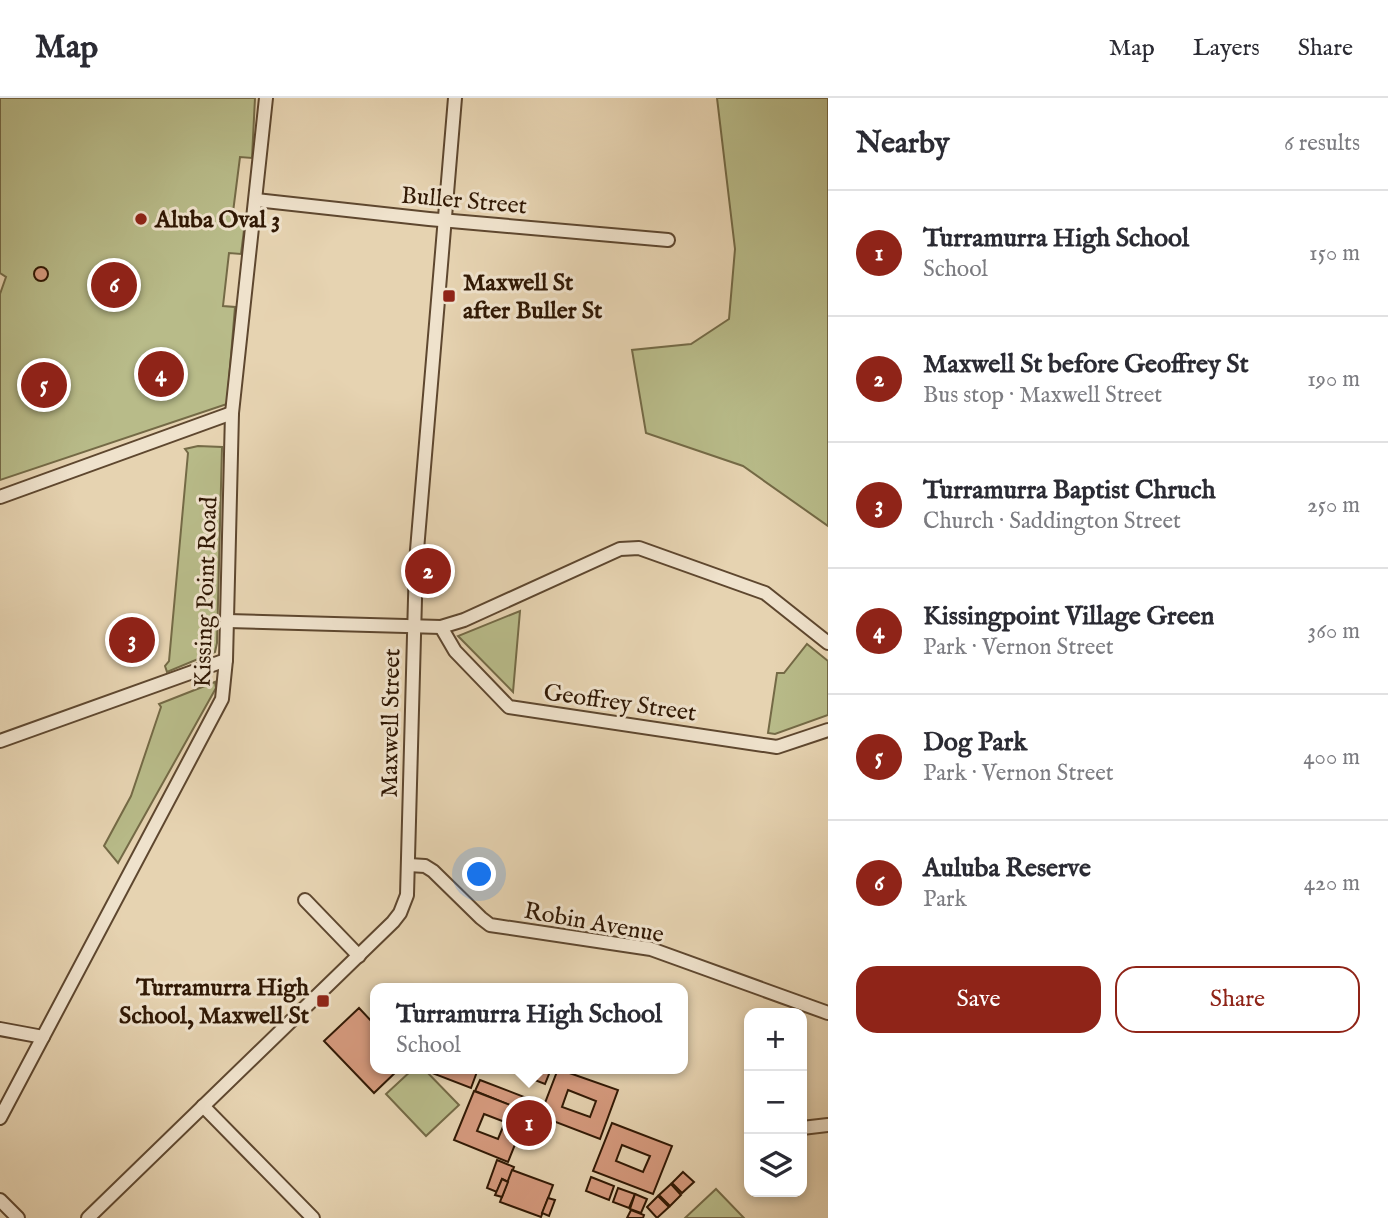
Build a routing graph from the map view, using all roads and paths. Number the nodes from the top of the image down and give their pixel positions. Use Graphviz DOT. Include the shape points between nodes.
graph roads {
  1 [pos="266,98"];
  2 [pos="455,98"];
  3 [pos="256,200"];
  4 [pos="446,220"];
  5 [pos="668,240"];
  6 [pos="232,414"];
  7 [pos="0,497"];
  8 [pos="228,621"];
  9 [pos="413,626"];
  10 [pos="441,627"];
  11 [pos="828,643"];
  12 [pos="226,660"];
  13 [pos="828,730"];
  14 [pos="0,741"];
  15 [pos="409,865"];
  16 [pos="305,900"];
  17 [pos="359,956"];
  18 [pos="828,1013"];
  19 [pos="0,1029"];
  20 [pos="43,1037"];
  21 [pos="203,1106"];
  22 [pos="0,1118"];
  23 [pos="828,1125"];
  24 [pos="807,1127"];
  25 [pos="0,1200"];
  26 [pos="18,1218"];
  27 [pos="88,1218"];
  28 [pos="313,1218"];
  1 -- 3 [label="street, Kissing Point Road"];
  2 -- 4 [label="street, Maxwell Street"];
  3 -- 4 [label="street, Buller Street"];
  3 -- 6 [label="street, Kissing Point Road"];
  4 -- 5 [label="street, Buller Street"];
  4 -- 9 [label="street, Maxwell Street"];
  6 -- 7 [label="street"];
  6 -- 8 [label="street, Kissing Point Road"];
  8 -- 9 [label="street"];
  8 -- 12 [label="street, Kissing Point Road"];
  9 -- 10 [label="street"];
  9 -- 15 [label="street, Maxwell Street"];
  10 -- 11 [label="street" via="630,547 765,593"];
  10 -- 13 [label="street, Geoffrey Street" via="455,651 509,707 777,747"];
  12 -- 14 [label="street"];
  12 -- 20 [label="street, Kissing Point Road" via="222,699"];
  15 -- 17 [label="street, Maxwell Street" via="407,895 400,913"];
  15 -- 18 [label="street, Robin Avenue" via="433,871 490,925 651,948"];
  16 -- 17 [label="street"];
  17 -- 21 [label="street, Maxwell Street"];
  19 -- 20 [label="street"];
  20 -- 22 [label="street, Kissing Point Road"];
  21 -- 27 [label="street, Maxwell Street"];
  21 -- 28 [label="street"];
  23 -- 24 [label="street"];
  25 -- 26 [label="street"];
}
